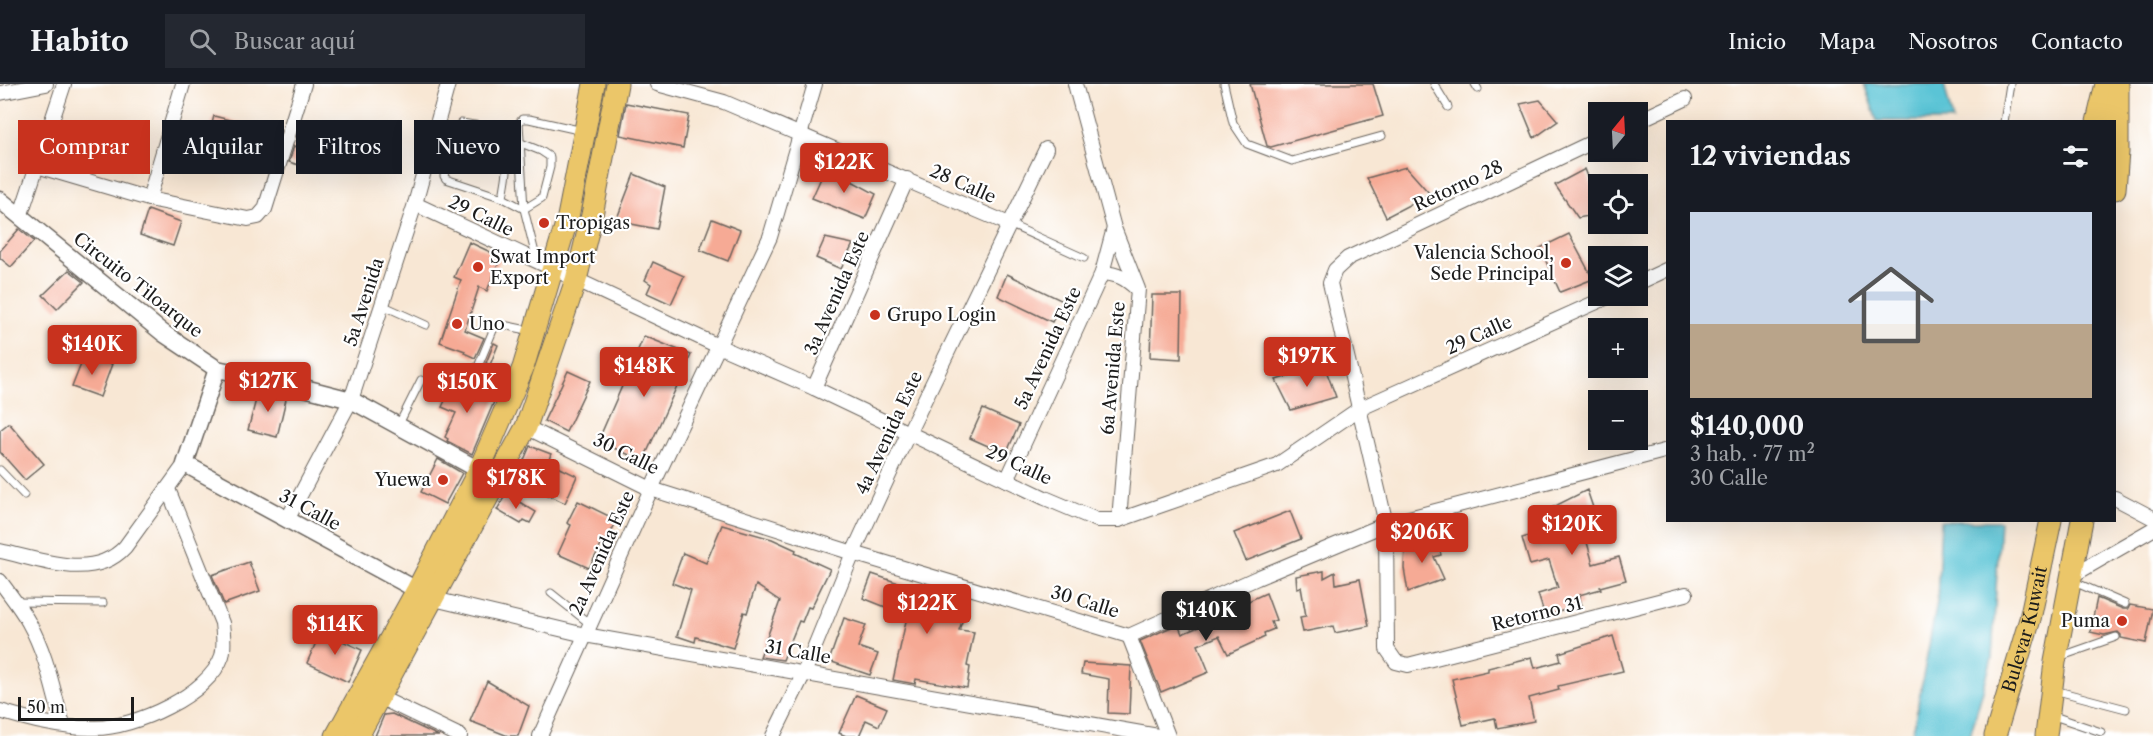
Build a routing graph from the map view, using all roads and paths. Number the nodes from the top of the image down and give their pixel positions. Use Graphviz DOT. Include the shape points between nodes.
graph roads {
  1 [pos="46,84"];
  2 [pos="64,84"];
  3 [pos="183,84"];
  4 [pos="304,84"];
  5 [pos="448,84"];
  6 [pos="594,84"];
  7 [pos="617,84"];
  8 [pos="657,84"];
  9 [pos="815,84"];
  10 [pos="1075,84"];
  11 [pos="1224,84"];
  12 [pos="1434,84"];
  13 [pos="2010,84"];
  14 [pos="2106,84"];
  15 [pos="2118,84"];
  16 [pos="0,93"];
  17 [pos="1685,99"];
  18 [pos="1448,107"];
  19 [pos="1648,116"];
  20 [pos="53,120"];
  21 [pos="521,120"];
  22 [pos="2004,120"];
  23 [pos="2097,120"];
  24 [pos="586,131"];
  25 [pos="800,133"];
  26 [pos="1382,136"];
  27 [pos="521,143"];
  28 [pos="1588,144"];
  29 [pos="1046,149"];
  30 [pos="35,174"];
  31 [pos="65,174"];
  32 [pos="445,174"];
  33 [pos="507,174"];
  34 [pos="2116,177"];
  35 [pos="907,179"];
  36 [pos="503,198"];
  37 [pos="149,199"];
  38 [pos="0,200"];
  39 [pos="415,204"];
  40 [pos="524,209"];
  41 [pos="20,217"];
  42 [pos="1009,224"];
  43 [pos="1114,228"];
  44 [pos="1084,258"];
  45 [pos="545,267"];
  46 [pos="1666,270"];
  47 [pos="1102,273"];
  48 [pos="1648,278"];
  49 [pos="576,280"];
  50 [pos="1138,289"];
  51 [pos="382,305"];
  52 [pos="1588,306"];
  53 [pos="426,326"];
  54 [pos="534,331"];
  55 [pos="718,346"];
  56 [pos="217,369"];
  57 [pos="421,380"];
  58 [pos="814,388"];
  59 [pos="513,394"];
  60 [pos="351,400"];
  61 [pos="1359,409"];
  62 [pos="398,426"];
  63 [pos="526,427"];
  64 [pos="909,432"];
  65 [pos="1666,451"];
  66 [pos="185,464"];
  67 [pos="0,470"];
  68 [pos="479,470"];
  69 [pos="1007,480"];
  70 [pos="168,489"];
  71 [pos="651,489"];
  72 [pos="24,495"];
  73 [pos="2116,499"];
  74 [pos="2153,518"];
  75 [pos="287,520"];
  76 [pos="1119,520"];
  77 [pos="2050,522"];
  78 [pos="2082,522"];
  79 [pos="1386,524"];
  80 [pos="2153,529"];
  81 [pos="0,551"];
  82 [pos="853,553"];
  83 [pos="2073,578"];
  84 [pos="0,581"];
  85 [pos="551,592"];
  86 [pos="1686,594"];
  87 [pos="426,595"];
  88 [pos="15,602"];
  89 [pos="103,603"];
  90 [pos="2125,604"];
  91 [pos="2030,619"];
  92 [pos="587,629"];
  93 [pos="1129,636"];
  94 [pos="2116,637"];
  95 [pos="2056,660"];
  96 [pos="804,673"];
  97 [pos="2052,689"];
  98 [pos="379,697"];
  99 [pos="2126,709"];
  100 [pos="0,711"];
  101 [pos="2049,714"];
  102 [pos="70,731"];
  103 [pos="2101,732"];
  104 [pos="336,736"];
  105 [pos="358,736"];
  106 [pos="460,736"];
  107 [pos="540,736"];
  108 [pos="773,736"];
  109 [pos="1158,736"];
  110 [pos="1168,736"];
  111 [pos="1995,736"];
  112 [pos="2006,736"];
  113 [pos="2036,736"];
  114 [pos="2046,736"];
  1 -- 16 [label="street"];
  2 -- 20 [label="street"];
  3 -- 37 [label="street"];
  4 -- 37 [label="street" via="265,209 258,217 236,218"];
  5 -- 39 [label="street, 5a Avenida"];
  6 -- 24 [label="main road"];
  7 -- 49 [label="main road"];
  8 -- 25 [label="street, 28 Calle" via="724,102"];
  9 -- 25 [label="street, 2a Avenida Este"];
  10 -- 43 [label="street, 6a Avenida Este"];
  11 -- 26 [label="lane" via="1233,123 1247,144 1292,161"];
  12 -- 18 [label="lane"];
  13 -- 22 [label="lane"];
  14 -- 23 [label="main road"];
  15 -- 34 [label="main road"];
  17 -- 19 [label="street"];
  21 -- 24 [label="lane"];
  24 -- 45 [label="main road" via="568,217"];
  25 -- 35 [label="street, 28 Calle"];
  25 -- 55 [label="street, 2a Avenida Este" via="770,237"];
  27 -- 40 [label="lane"];
  27 -- 40 [label="lane" via="550,157 542,198"];
  28 -- 61 [label="street, Retorno 28" via="1348,258 1335,270 1330,282"];
  29 -- 42 [label="street, 4a Avenida Este"];
  30 -- 41 [label="street"];
  31 -- 37 [label="street"];
  32 -- 36 [label="lane" via="446,179"];
  33 -- 36 [label="lane"];
  35 -- 42 [label="street, 28 Calle"];
  35 -- 58 [label="street, 3a Avenida Este"];
  36 -- 40 [label="lane"];
  38 -- 41 [label="street, Circuito Tiloarque"];
  39 -- 45 [label="street, 29 Calle"];
  39 -- 51 [label="street, 5a Avenida"];
  40 -- 45 [label="lane"];
  41 -- 56 [label="street, Circuito Tiloarque" via="163,333"];
  42 -- 44 [label="lane, 28 Calle"];
  42 -- 64 [label="street, 4a Avenida Este"];
  43 -- 47 [label="street, 5a Avenida Este"];
  43 -- 50 [label="street, 6a Avenida Este"];
  45 -- 49 [label="street, 29 Calle"];
  45 -- 54 [label="main road"];
  46 -- 48 [label="street"];
  47 -- 50 [label="street" via="1126,278"];
  47 -- 69 [label="street, 5a Avenida Este"];
  49 -- 55 [label="street, 29 Calle"];
  49 -- 63 [label="main road"];
  50 -- 76 [label="street, 6a Avenida Este"];
  51 -- 53 [label="lane"];
  51 -- 60 [label="street, 5a Avenida"];
  52 -- 61 [label="street, 29 Calle"];
  54 -- 59 [label="main road"];
  54 -- 59 [label="lane" via="503,325 494,328 477,369 481,376"];
  55 -- 58 [label="street, 29 Calle"];
  55 -- 71 [label="street, 2a Avenida Este"];
  56 -- 60 [label="street"];
  56 -- 66 [label="street"];
  57 -- 62 [label="lane"];
  58 -- 64 [label="street, 29 Calle"];
  59 -- 68 [label="main road"];
  60 -- 62 [label="street"];
  60 -- 75 [label="street, 5a Avenida"];
  61 -- 76 [label="street, 29 Calle" via="1277,465"];
  61 -- 79 [label="street"];
  62 -- 68 [label="street"];
  63 -- 71 [label="street, 30 Calle"];
  63 -- 87 [label="main road"];
  64 -- 69 [label="street, 29 Calle"];
  64 -- 82 [label="street, 4a Avenida Este"];
  65 -- 79 [label="street, 30 Calle"];
  66 -- 70 [label="street"];
  66 -- 75 [label="street, 31 Calle"];
  67 -- 72 [label="lane"];
  68 -- 87 [label="main road"];
  69 -- 76 [label="street, 29 Calle" via="1097,520"];
  70 -- 81 [label="street" via="116,557 100,564 81,567"];
  70 -- 102 [label="street" via="222,623 222,656 206,680 179,702 115,727"];
  71 -- 82 [label="street, 30 Calle"];
  71 -- 92 [label="street, 2a Avenida Este"];
  73 -- 74 [label="street"];
  75 -- 87 [label="street, 31 Calle"];
  77 -- 91 [label="main road, Bulevar Kuwait"];
  78 -- 83 [label="main road, Bulevar Kuwait"];
  79 -- 86 [label="street, Retorno 31" via="1388,649 1396,662 1408,665"];
  79 -- 93 [label="street, 30 Calle"];
  80 -- 83 [label="street"];
  82 -- 93 [label="street, 30 Calle"];
  82 -- 96 [label="street, 4a Avenida Este"];
  83 -- 90 [label="lane"];
  83 -- 95 [label="main road, Bulevar Kuwait"];
  84 -- 88 [label="street"];
  85 -- 92 [label="lane"];
  87 -- 92 [label="street, 31 Calle"];
  87 -- 98 [label="main road"];
  87 -- 104 [label="main road"];
  88 -- 89 [label="lane"];
  88 -- 102 [label="street" via="37,639"];
  91 -- 111 [label="main road, Bulevar Kuwait"];
  91 -- 112 [label="main road" via="2027,649"];
  92 -- 96 [label="street, 31 Calle"];
  92 -- 107 [label="street, 2a Avenida Este"];
  93 -- 110 [label="street"];
  94 -- 95 [label="lane"];
  95 -- 97 [label="main road, Bulevar Kuwait"];
  95 -- 113 [label="main road"];
  96 -- 108 [label="street, 4a Avenida Este"];
  96 -- 109 [label="street, 31 Calle"];
  97 -- 99 [label="lane"];
  97 -- 101 [label="main road, Bulevar Kuwait"];
  98 -- 105 [label="main road"];
  98 -- 106 [label="street"];
  100 -- 102 [label="street"];
  101 -- 103 [label="lane"];
  101 -- 114 [label="main road, Bulevar Kuwait"];
}
